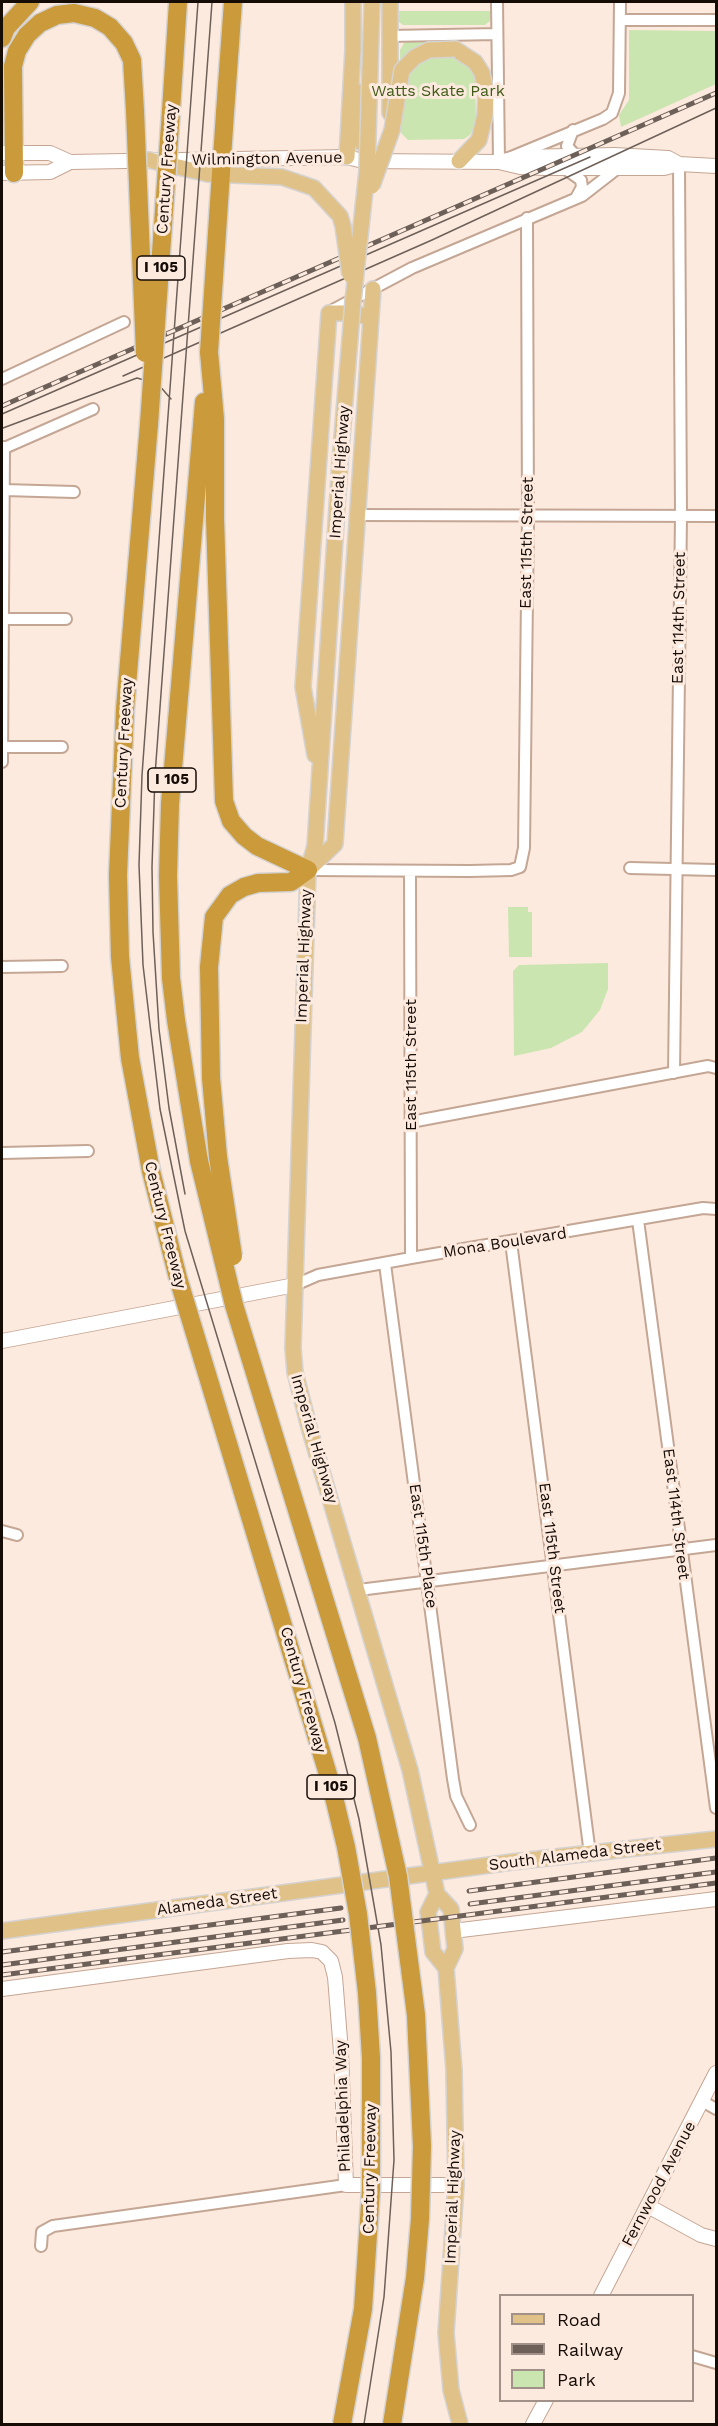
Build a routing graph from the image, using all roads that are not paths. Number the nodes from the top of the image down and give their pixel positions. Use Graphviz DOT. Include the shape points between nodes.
graph roads {
  1 [pos="30,2"];
  2 [pos="178,2"];
  3 [pos="232,2"];
  4 [pos="353,2"];
  5 [pos="372,2"];
  6 [pos="390,2"];
  7 [pos="497,2"];
  8 [pos="620,2"];
  9 [pos="620,20"];
  10 [pos="717,20"];
  11 [pos="497,34"];
  12 [pos="390,36"];
  13 [pos="2,38"];
  14 [pos="353,50"];
  15 [pos="573,130"];
  16 [pos="8,153"];
  17 [pos="575,155"];
  18 [pos="347,157"];
  19 [pos="149,160"];
  20 [pos="363,161"];
  21 [pos="390,161"];
  22 [pos="459,161"];
  23 [pos="674,161"];
  24 [pos="70,162"];
  25 [pos="498,162"];
  26 [pos="717,166"];
  27 [pos="564,168"];
  28 [pos="618,168"];
  29 [pos="8,173"];
  30 [pos="576,198"];
  31 [pos="364,206"];
  32 [pos="527,218"];
  33 [pos="373,289"];
  34 [pos="353,301"];
  35 [pos="328,313"];
  36 [pos="371,321"];
  37 [pos="124,322"];
  38 [pos="2,379"];
  39 [pos="209,398"];
  40 [pos="93,409"];
  41 [pos="149,424"];
  42 [pos="3,448"];
  43 [pos="4,490"];
  44 [pos="74,492"];
  45 [pos="357,515"];
  46 [pos="528,515"];
  47 [pos="681,516"];
  48 [pos="717,516"];
  49 [pos="4,619"];
  50 [pos="66,619"];
  51 [pos="2,747"];
  52 [pos="62,747"];
  53 [pos="2,762"];
  54 [pos="319,782"];
  55 [pos="630,868"];
  56 [pos="675,869"];
  57 [pos="308,870"];
  58 [pos="717,870"];
  59 [pos="411,872"];
  60 [pos="62,966"];
  61 [pos="2,967"];
  62 [pos="717,1068"];
  63 [pos="674,1073"];
  64 [pos="411,1122"];
  65 [pos="88,1151"];
  66 [pos="2,1153"];
  67 [pos="717,1209"];
  68 [pos="638,1220"];
  69 [pos="511,1242"];
  70 [pos="411,1258"];
  71 [pos="385,1264"];
  72 [pos="295,1285"];
  73 [pos="234,1305"];
  74 [pos="2,1341"];
  75 [pos="2,1531"];
  76 [pos="17,1534"];
  77 [pos="717,1545"];
  78 [pos="681,1550"];
  79 [pos="555,1565"];
  80 [pos="428,1582"];
  81 [pos="359,1590"];
  82 [pos="717,1808"];
  83 [pos="470,1825"];
  84 [pos="717,1839"];
  85 [pos="590,1854"];
  86 [pos="433,1872"];
  87 [pos="437,1894"];
  88 [pos="717,1899"];
  89 [pos="2,1931"];
  90 [pos="453,1931"];
  91 [pos="446,1968"];
  92 [pos="2,1989"];
  93 [pos="717,2073"];
  94 [pos="702,2101"];
  95 [pos="717,2109"];
  96 [pos="346,2185"];
  97 [pos="456,2185"];
  98 [pos="648,2206"];
  99 [pos="717,2239"];
  100 [pos="41,2246"];
  101 [pos="602,2294"];
  102 [pos="694,2356"];
  103 [pos="717,2363"];
  104 [pos="545,2402"];
  105 [pos="537,2423"];
  106 [pos="342,2424"];
  107 [pos="392,2424"];
  108 [pos="460,2424"];
  1 -- 13 [label="highway"];
  2 -- 41 [label="highway, Century Freeway / I 105, bridge"];
  3 -- 39 [label="highway, I 105, bridge" via="208,352"];
  4 -- 14 [label="main road"];
  5 -- 31 [label="main road, Imperial Highway, bridge" via="372,86"];
  6 -- 12 [label="main road"];
  7 -- 11 [label="street"];
  8 -- 9 [label="street"];
  9 -- 10 [label="street"];
  9 -- 15 [label="street" via="617,104 603,120"];
  11 -- 12 [label="street"];
  11 -- 25 [label="street"];
  12 -- 21 [label="main road"];
  14 -- 18 [label="main road"];
  14 -- 20 [label="main road"];
  15 -- 17 [label="street" via="567,146"];
  15 -- 25 [label="street"];
  16 -- 24 [label="street, Wilmington Avenue" via="50,153"];
  16 -- 29 [label="highway"];
  16 -- 41 [label="highway, bridge" via="17,51 27,35 57,15 74,13 110,27 132,60"];
  17 -- 23 [label="street, Wilmington Avenue"];
  17 -- 25 [label="street, Wilmington Avenue" via="521,156"];
  18 -- 19 [label="street, Wilmington Avenue"];
  18 -- 20 [label="street, Wilmington Avenue"];
  19 -- 24 [label="street, Wilmington Avenue"];
  19 -- 34 [label="main road, bridge" via="208,174 282,177 306,183 334,207 343,226"];
  20 -- 21 [label="street, Wilmington Avenue"];
  21 -- 22 [label="street, Wilmington Avenue"];
  22 -- 25 [label="street, Wilmington Avenue"];
  22 -- 31 [label="main road, bridge" via="479,140 485,115 482,73 475,62 455,49 429,50 402,70 392,130"];
  23 -- 26 [label="street, Wilmington Avenue"];
  23 -- 28 [label="street, Wilmington Avenue" via="664,168"];
  23 -- 47 [label="street, East 114th Street"];
  24 -- 29 [label="street, Wilmington Avenue" via="50,172"];
  25 -- 27 [label="street, Wilmington Avenue"];
  27 -- 28 [label="street, Wilmington Avenue"];
  27 -- 30 [label="street" via="582,180"];
  28 -- 30 [label="street" via="590,192"];
  30 -- 32 [label="street"];
  31 -- 34 [label="main road, Imperial Highway, bridge"];
  32 -- 33 [label="street"];
  32 -- 46 [label="street, East 115th Street"];
  33 -- 35 [label="street"];
  33 -- 36 [label="main road"];
  34 -- 54 [label="main road, Imperial Highway, bridge"];
  35 -- 36 [label="main road" via="354,313"];
  35 -- 54 [label="main road" via="303,687"];
  36 -- 45 [label="main road"];
  37 -- 38 [label="street"];
  39 -- 57 [label="highway" via="224,801 231,820 250,841"];
  39 -- 73 [label="highway, I 105, bridge" via="170,804 168,876 171,978 199,1161"];
  40 -- 42 [label="street"];
  41 -- 106 [label="highway, Century Freeway / I 105, bridge" via="125,709 118,875 120,957 130,1058 150,1171 178,1278 330,1781 358,1914 371,2058 371,2189 363,2308"];
  42 -- 43 [label="street"];
  43 -- 44 [label="street"];
  43 -- 49 [label="street"];
  45 -- 46 [label="street"];
  45 -- 57 [label="main road" via="335,844"];
  46 -- 47 [label="street"];
  46 -- 59 [label="street, East 115th Street" via="524,848 520,867"];
  47 -- 48 [label="street"];
  47 -- 56 [label="street, East 114th Street"];
  49 -- 50 [label="street"];
  49 -- 51 [label="street"];
  51 -- 52 [label="street"];
  51 -- 53 [label="street"];
  54 -- 57 [label="main road, Imperial Highway" via="315,846"];
  55 -- 56 [label="street"];
  56 -- 58 [label="street"];
  56 -- 63 [label="street, East 114th Street"];
  57 -- 59 [label="street"];
  57 -- 72 [label="main road, Imperial Highway"];
  57 -- 73 [label="highway, bridge" via="291,882 244,887 230,895 214,917 209,967 211,1078 232,1249"];
  59 -- 64 [label="street, East 115th Street"];
  60 -- 61 [label="street"];
  62 -- 63 [label="street" via="708,1066"];
  63 -- 64 [label="street"];
  64 -- 70 [label="street, East 115th Street"];
  65 -- 66 [label="street"];
  67 -- 68 [label="street, Mona Boulevard"];
  68 -- 69 [label="street, Mona Boulevard"];
  68 -- 78 [label="street, East 114th Street"];
  69 -- 70 [label="street, Mona Boulevard"];
  69 -- 79 [label="street, East 115th Street"];
  70 -- 71 [label="street, Mona Boulevard"];
  71 -- 72 [label="street, Mona Boulevard" via="318,1275"];
  71 -- 80 [label="street, East 115th Place"];
  72 -- 74 [label="street"];
  72 -- 81 [label="main road, Imperial Highway" via="295,1372"];
  73 -- 107 [label="highway, I 105, bridge" via="367,1738 392,1842 408,1946 418,2045 421,2196 411,2307"];
  75 -- 76 [label="street"];
  77 -- 78 [label="street"];
  78 -- 79 [label="street"];
  78 -- 82 [label="street, East 114th Street"];
  79 -- 80 [label="street"];
  79 -- 85 [label="street, East 115th Street"];
  80 -- 81 [label="street"];
  80 -- 83 [label="street, East 115th Place" via="453,1779 456,1796"];
  81 -- 86 [label="main road, Imperial Highway" via="409,1764"];
  84 -- 85 [label="main road, South Alameda Street"];
  85 -- 86 [label="main road, South Alameda Street"];
  86 -- 87 [label="main road, Imperial Highway"];
  86 -- 89 [label="main road, Alameda Street"];
  87 -- 90 [label="main road, Imperial Highway" via="451,1910"];
  87 -- 91 [label="main road, Imperial Highway" via="428,1912 433,1952"];
  88 -- 90 [label="street"];
  90 -- 91 [label="main road, Imperial Highway" via="455,1949"];
  91 -- 97 [label="main road, Imperial Highway" via="454,2070"];
  92 -- 96 [label="street, Philadelphia Way" via="288,1951 326,1954 333,1966 338,2009"];
  93 -- 94 [label="street, Fernwood Avenue"];
  94 -- 95 [label="street"];
  94 -- 98 [label="street, Fernwood Avenue"];
  96 -- 97 [label="street, Philadelphia Way"];
  96 -- 100 [label="street" via="53,2226 42,2232"];
  97 -- 108 [label="main road, Imperial Highway" via="446,2333 451,2390"];
  98 -- 99 [label="street" via="701,2235"];
  98 -- 101 [label="street, Fernwood Avenue"];
  102 -- 103 [label="street"];
  104 -- 105 [label="street"];
}
